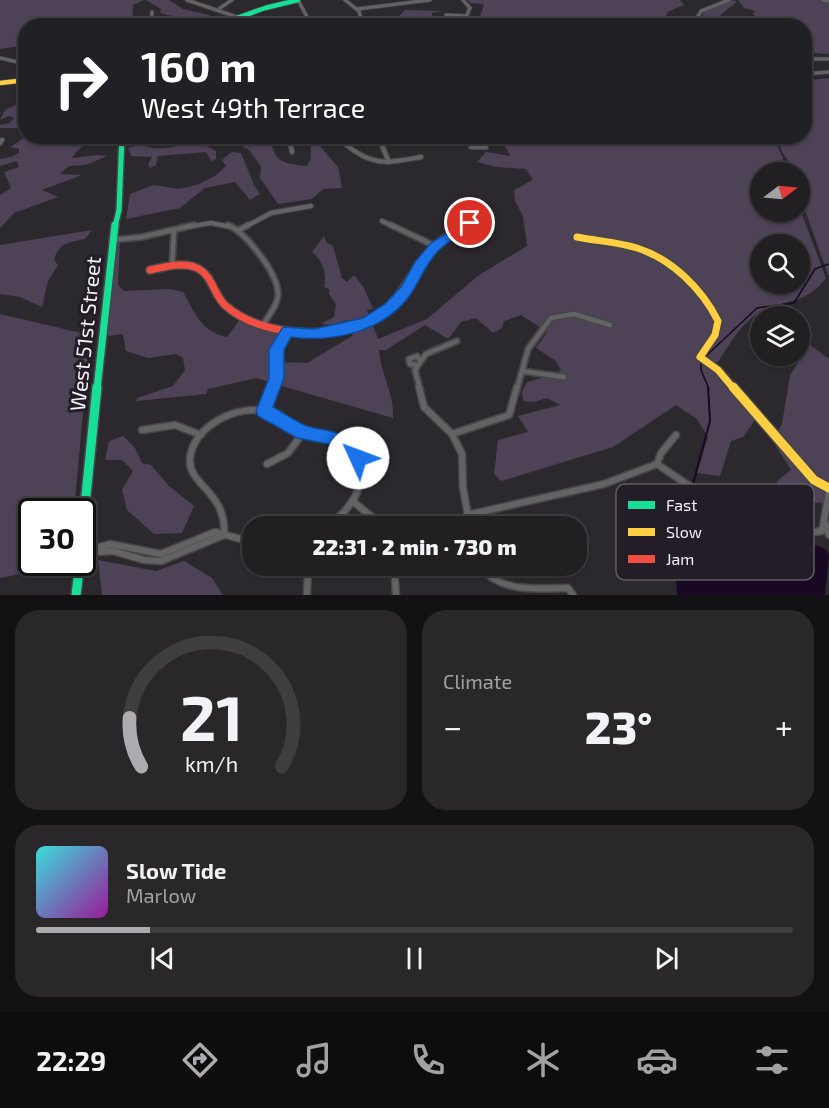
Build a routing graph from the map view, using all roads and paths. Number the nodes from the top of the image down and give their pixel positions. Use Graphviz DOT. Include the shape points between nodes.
graph roads {
  1 [pos="187,0"];
  2 [pos="232,0"];
  3 [pos="298,0"];
  4 [pos="345,0"];
  5 [pos="429,0"];
  6 [pos="463,0"];
  7 [pos="729,0"];
  8 [pos="823,0"];
  9 [pos="417,1"];
  10 [pos="829,1"];
  11 [pos="220,8"];
  12 [pos="357,9"];
  13 [pos="152,12"];
  14 [pos="446,15"];
  15 [pos="467,16"];
  16 [pos="151,18"];
  17 [pos="240,18"];
  18 [pos="308,18"];
  19 [pos="360,18"];
  20 [pos="697,18"];
  21 [pos="0,58"];
  22 [pos="812,59"];
  23 [pos="829,59"];
  24 [pos="18,62"];
  25 [pos="829,72"];
  26 [pos="812,73"];
  27 [pos="18,81"];
  28 [pos="0,83"];
  29 [pos="123,144"];
  30 [pos="290,144"];
  31 [pos="345,144"];
  32 [pos="382,144"];
  33 [pos="292,152"];
  34 [pos="421,157"];
  35 [pos="389,162"];
  36 [pos="311,206"];
  37 [pos="382,221"];
  38 [pos="470,223"];
  39 [pos="174,230"];
  40 [pos="239,230"];
  41 [pos="577,237"];
  42 [pos="112,240"];
  43 [pos="435,246"];
  44 [pos="172,266"];
  45 [pos="150,270"];
  46 [pos="264,323"];
  47 [pos="610,325"];
  48 [pos="288,331"];
  49 [pos="457,341"];
  50 [pos="522,371"];
  51 [pos="564,377"];
  52 [pos="264,411"];
  53 [pos="142,430"];
  54 [pos="303,433"];
  55 [pos="452,434"];
  56 [pos="201,435"];
  57 [pos="676,435"];
  58 [pos="267,464"];
  59 [pos="657,464"];
  60 [pos="687,484"];
  61 [pos="829,490"];
  62 [pos="86,498"];
  63 [pos="355,503"];
  64 [pos="467,515"];
  65 [pos="344,516"];
  66 [pos="374,516"];
  67 [pos="824,520"];
  68 [pos="814,534"];
  69 [pos="224,535"];
  70 [pos="829,535"];
  71 [pos="242,540"];
  72 [pos="96,548"];
  73 [pos="186,548"];
  74 [pos="96,552"];
  75 [pos="148,553"];
  76 [pos="144,560"];
  77 [pos="78,576"];
  78 [pos="308,576"];
  79 [pos="395,576"];
  80 [pos="487,576"];
  81 [pos="76,595"];
  82 [pos="307,595"];
  83 [pos="396,595"];
  84 [pos="573,595"];
  1 -- 11 [label="street"];
  2 -- 11 [label="street"];
  3 -- 17 [label="street"];
  3 -- 18 [label="street"];
  4 -- 12 [label="street"];
  5 -- 9 [label="street"];
  6 -- 15 [label="street" via="470,8"];
  7 -- 20 [label="street" via="701,11"];
  8 -- 10 [label="street"];
  9 -- 12 [label="street"];
  11 -- 17 [label="street"];
  12 -- 19 [label="street"];
  13 -- 16 [label="street"];
  14 -- 15 [label="street"];
  21 -- 24 [label="street"];
  22 -- 23 [label="street"];
  25 -- 26 [label="street"];
  27 -- 28 [label="street"];
  29 -- 42 [label="street, West 51st Street" via="120,198"];
  30 -- 33 [label="street"];
  31 -- 35 [label="street" via="365,160"];
  32 -- 35 [label="street"];
  34 -- 35 [label="street"];
  36 -- 40 [label="street" via="271,213"];
  37 -- 43 [label="street"];
  38 -- 43 [label="street"];
  39 -- 40 [label="street" via="215,223"];
  39 -- 42 [label="street"];
  39 -- 44 [label="street"];
  40 -- 46 [label="street" via="278,285 279,299"];
  41 -- 61 [label="street" via="651,253 708,303 718,323 715,336 700,357 718,370 814,480"];
  42 -- 62 [label="street, West 51st Street"];
  43 -- 48 [label="street" via="406,291 390,308 368,322 321,334"];
  44 -- 45 [label="street"];
  44 -- 46 [label="street" via="198,269 228,307"];
  46 -- 48 [label="street"];
  47 -- 50 [label="street" via="574,314 551,318 528,349"];
  48 -- 52 [label="street" via="277,349 277,378"];
  49 -- 55 [label="street" via="430,351 416,365 424,407"];
  50 -- 51 [label="street"];
  50 -- 55 [label="street" via="509,415"];
  52 -- 54 [label="street"];
  52 -- 56 [label="street" via="228,417"];
  53 -- 56 [label="street" via="175,425"];
  54 -- 58 [label="street" via="288,453"];
  54 -- 63 [label="street" via="337,438 354,451 362,474"];
  55 -- 64 [label="street" via="463,461"];
  56 -- 69 [label="street" via="191,452 191,468 197,481 221,503 226,521"];
  57 -- 59 [label="street"];
  59 -- 60 [label="street"];
  59 -- 64 [label="street" via="614,483"];
  61 -- 67 [label="street"];
  63 -- 65 [label="street"];
  63 -- 66 [label="street"];
  67 -- 68 [label="street" via="824,529"];
  67 -- 70 [label="street"];
  69 -- 71 [label="street"];
  69 -- 73 [label="street"];
  72 -- 75 [label="street" via="110,544"];
  73 -- 75 [label="street"];
  73 -- 76 [label="street" via="160,561"];
  74 -- 76 [label="street" via="113,551"];
  75 -- 76 [label="street"];
  77 -- 81 [label="street"];
  78 -- 82 [label="street"];
  79 -- 83 [label="street"];
  80 -- 84 [label="street" via="501,588 568,588"];
}
